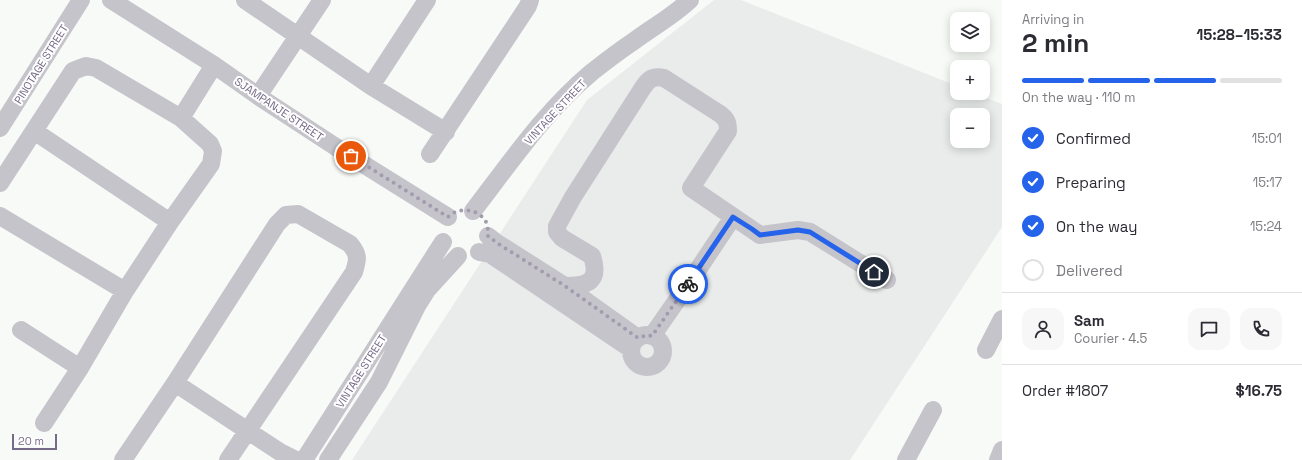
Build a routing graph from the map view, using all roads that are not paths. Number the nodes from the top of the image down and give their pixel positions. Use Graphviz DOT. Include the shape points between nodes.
graph roads {
  1 [pos="81,0"];
  2 [pos="111,0"];
  3 [pos="245,0"];
  4 [pos="322,0"];
  5 [pos="427,0"];
  6 [pos="530,0"];
  7 [pos="690,0"];
  8 [pos="298,36"];
  9 [pos="214,65"];
  10 [pos="371,86"];
  11 [pos="258,96"];
  12 [pos="181,118"];
  13 [pos="2,120"];
  14 [pos="34,131"];
  15 [pos="446,132"];
  16 [pos="430,154"];
  17 [pos="0,183"];
  18 [pos="473,211"];
  19 [pos="0,216"];
  20 [pos="448,217"];
  21 [pos="733,217"];
  22 [pos="170,222"];
  23 [pos="488,236"];
  24 [pos="443,242"];
  25 [pos="479,252"];
  26 [pos="458,256"];
  27 [pos="887,280"];
  28 [pos="565,286"];
  29 [pos="126,291"];
  30 [pos="1002,319"];
  31 [pos="21,330"];
  32 [pos="640,341"];
  33 [pos="986,350"];
  34 [pos="80,368"];
  35 [pos="175,384"];
  36 [pos="933,410"];
  37 [pos="44,423"];
  38 [pos="248,430"];
  39 [pos="1002,450"];
  40 [pos="123,460"];
  41 [pos="228,460"];
  42 [pos="296,460"];
  43 [pos="304,460"];
  44 [pos="328,460"];
  45 [pos="906,460"];
  46 [pos="998,460"];
  1 -- 13 [label="street, PINOTAGE STREET"];
  2 -- 9 [label="street, SJAMPANJE STREET"];
  3 -- 8 [label="street"];
  4 -- 8 [label="street"];
  5 -- 10 [label="street"];
  6 -- 15 [label="street"];
  7 -- 18 [label="street, VINTAGE STREET" via="678,12 633,41 592,73 559,104"];
  8 -- 10 [label="street"];
  8 -- 11 [label="street"];
  9 -- 11 [label="street, SJAMPANJE STREET"];
  9 -- 12 [label="street"];
  10 -- 15 [label="street"];
  11 -- 20 [label="street, SJAMPANJE STREET"];
  12 -- 14 [label="street" via="96,68 86,66 73,71"];
  12 -- 22 [label="street" via="210,144 213,151 211,164"];
  14 -- 17 [label="street"];
  14 -- 22 [label="street"];
  15 -- 16 [label="street"];
  18 -- 20 [label="street" via="458,211"];
  18 -- 23 [label="street" via="485,221"];
  19 -- 29 [label="street"];
  20 -- 24 [label="street" via="442,227"];
  21 -- 27 [label="street" via="760,235 798,230 810,232"];
  21 -- 28 [label="street" via="691,188 728,131 726,118 664,78 652,77 561,216 557,232 562,238 592,256 595,270 593,278 586,284"];
  21 -- 32 [label="street" via="691,280"];
  22 -- 29 [label="street"];
  23 -- 25 [label="street" via="486,244"];
  23 -- 28 [label="street"];
  24 -- 26 [label="street" via="447,249"];
  24 -- 43 [label="street, VINTAGE STREET"];
  25 -- 26 [label="street" via="468,257"];
  25 -- 32 [label="street" via="490,254"];
  26 -- 44 [label="street, VINTAGE STREET" via="423,295 379,382"];
  28 -- 32 [label="street"];
  29 -- 34 [label="street"];
  30 -- 33 [label="street"];
  31 -- 34 [label="street"];
  34 -- 37 [label="street"];
  35 -- 38 [label="street"];
  35 -- 38 [label="street" via="277,224 286,215 298,214 350,244 356,252 354,272"];
  35 -- 40 [label="street"];
  36 -- 45 [label="street"];
  38 -- 41 [label="street"];
  38 -- 42 [label="street"];
  39 -- 46 [label="street"];
}
